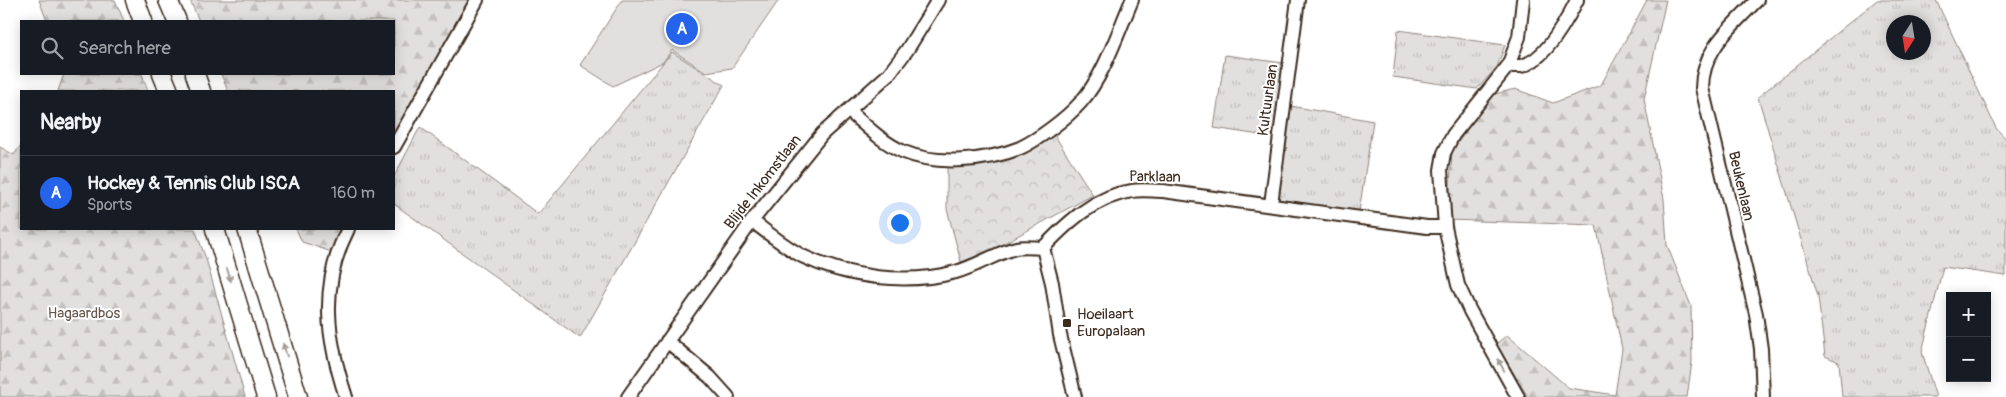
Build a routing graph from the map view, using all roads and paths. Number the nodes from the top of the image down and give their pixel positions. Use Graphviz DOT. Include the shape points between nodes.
graph roads {
  1 [pos="135,0"];
  2 [pos="168,0"];
  3 [pos="477,0"];
  4 [pos="938,0"];
  5 [pos="1132,0"];
  6 [pos="1298,0"];
  7 [pos="1523,0"];
  8 [pos="1577,0"];
  9 [pos="1756,0"];
  10 [pos="144,20"];
  11 [pos="177,20"];
  12 [pos="1508,66"];
  13 [pos="162,75"];
  14 [pos="195,75"];
  15 [pos="168,90"];
  16 [pos="202,90"];
  17 [pos="850,111"];
  18 [pos="395,145"];
  19 [pos="1271,204"];
  20 [pos="752,221"];
  21 [pos="1444,227"];
  22 [pos="215,230"];
  23 [pos="247,230"];
  24 [pos="348,230"];
  25 [pos="1043,248"];
  26 [pos="667,341"];
  27 [pos="266,397"];
  28 [pos="298,397"];
  29 [pos="346,397"];
  30 [pos="628,397"];
  31 [pos="728,397"];
  32 [pos="1075,397"];
  33 [pos="1518,397"];
  34 [pos="1763,397"];
  1 -- 10 [label="highway"];
  2 -- 11 [label="highway"];
  3 -- 18 [label="street"];
  4 -- 17 [label="street, Blijde Inkomstlaan" via="888,75"];
  5 -- 17 [label="street" via="1098,75 1081,102 1055,125 1020,147 958,161 927,159 904,153 886,142"];
  6 -- 19 [label="street, Kultuurlaan"];
  7 -- 12 [label="street" via="1519,37"];
  8 -- 12 [label="street" via="1555,38 1534,59 1522,66"];
  9 -- 34 [label="street, Beukenlaan" via="1711,51 1702,75 1702,88 1756,314"];
  12 -- 21 [label="street" via="1453,135 1444,153 1441,170"];
  13 -- 15 [label="highway"];
  14 -- 16 [label="highway"];
  17 -- 20 [label="street, Blijde Inkomstlaan" via="822,134"];
  19 -- 21 [label="street, Parklaan"];
  19 -- 25 [label="street, Parklaan" via="1132,190 1091,206"];
  20 -- 25 [label="street" via="803,256 862,275 894,279 956,272 1017,248"];
  20 -- 26 [label="street, Blijde Inkomstlaan"];
  33 -- 21 [label="street, one-way" via="1458,285"];
  22 -- 27 [label="highway, one-way"];
  28 -- 23 [label="highway, one-way"];
  24 -- 29 [label="street" via="335,262 328,303 333,354"];
  25 -- 32 [label="street"];
  26 -- 30 [label="street, Blijde Inkomstlaan"];
  26 -- 31 [label="street" via="710,377"];
}
